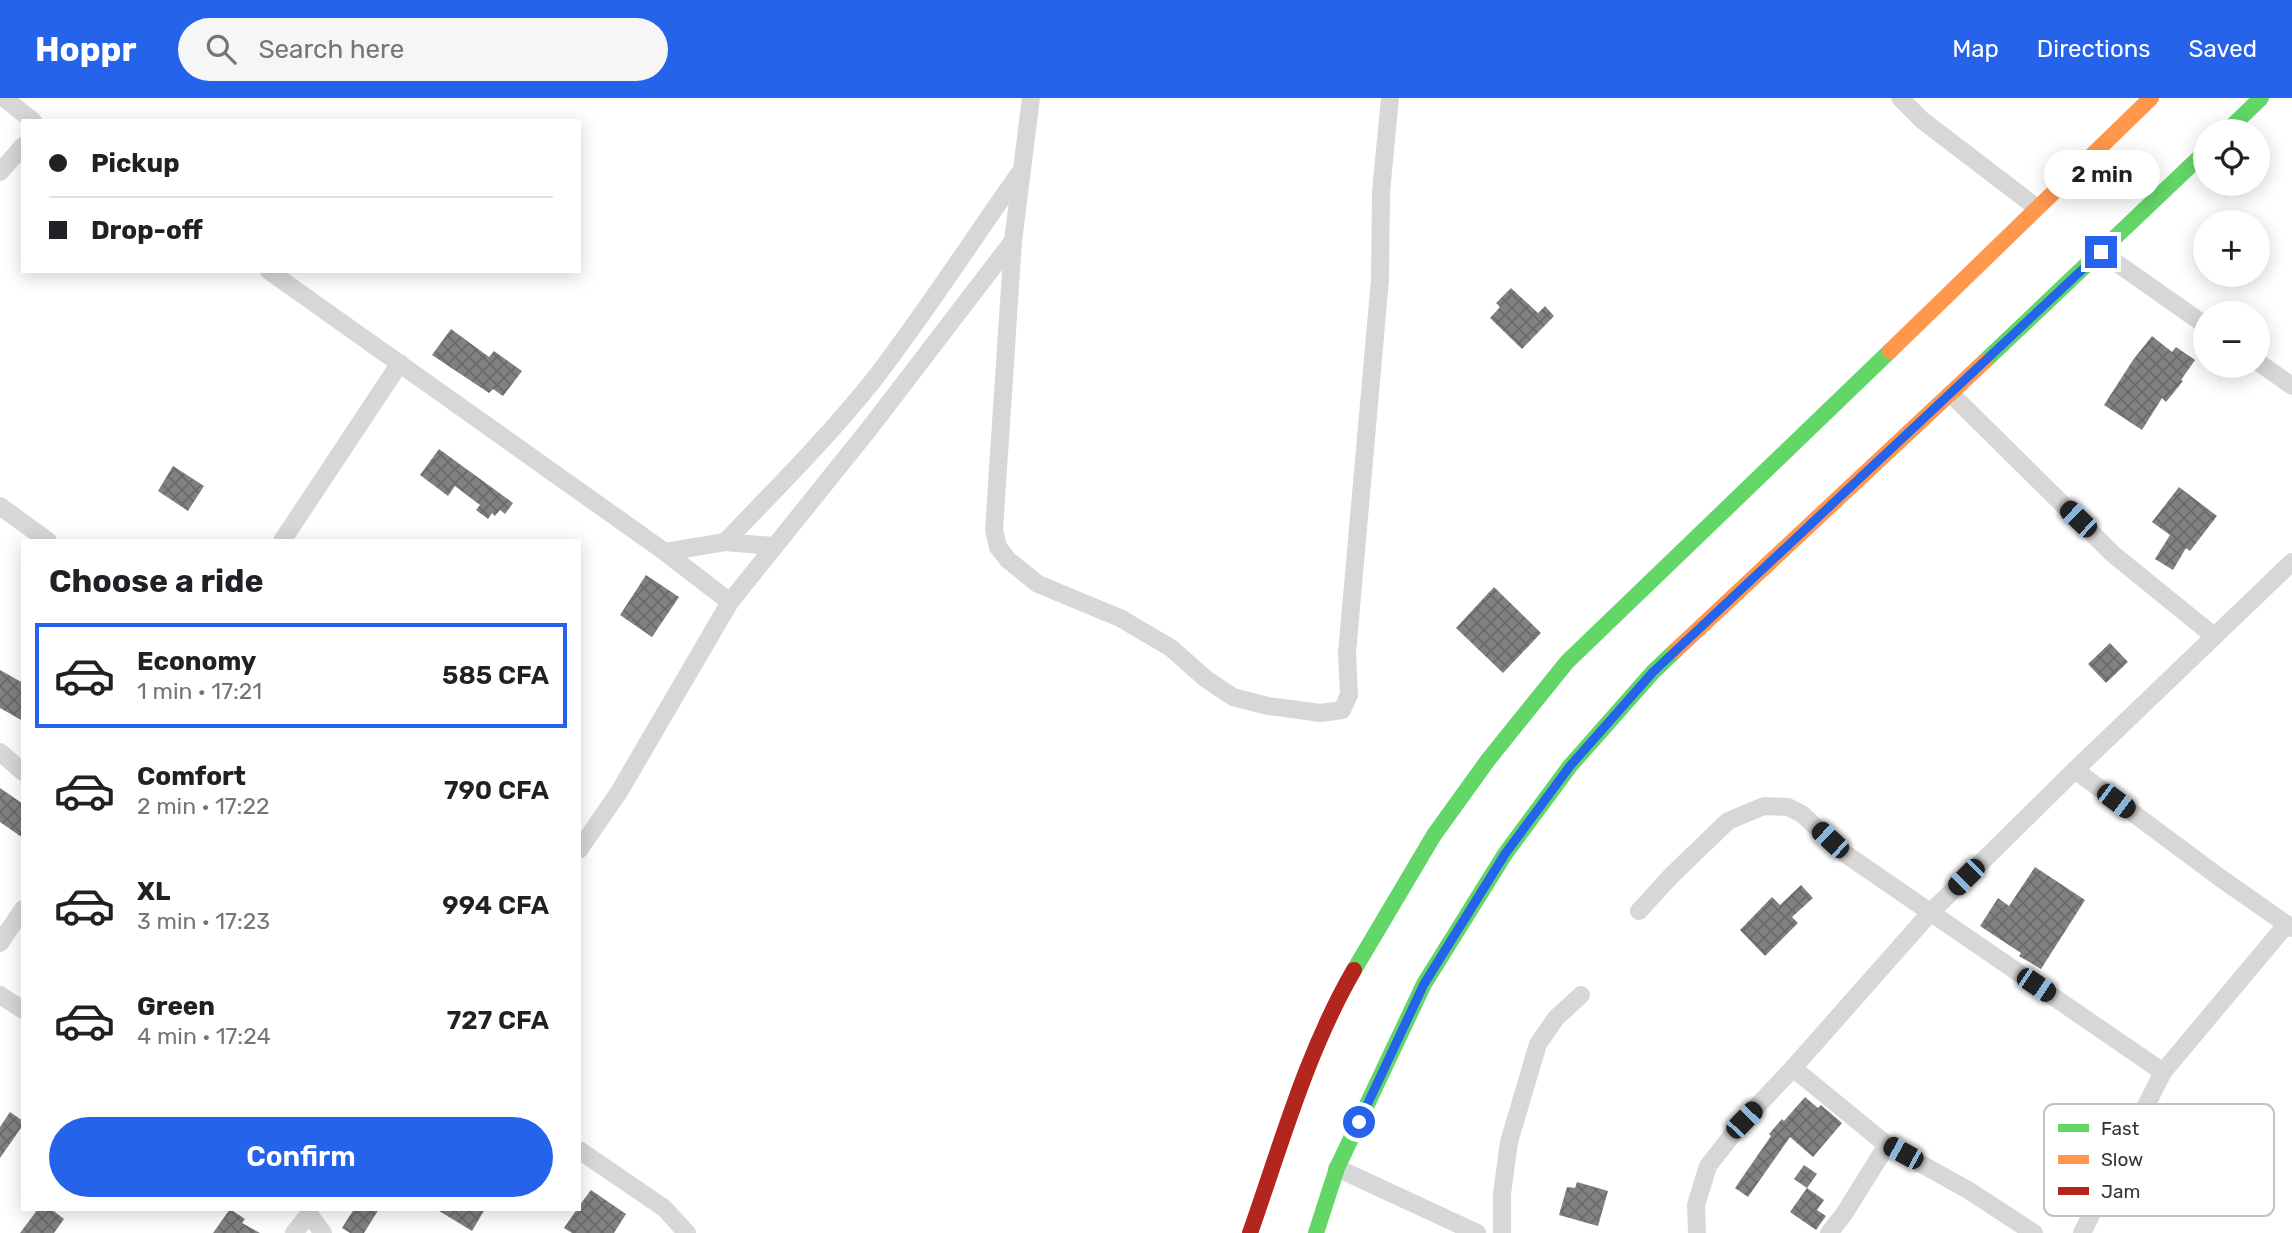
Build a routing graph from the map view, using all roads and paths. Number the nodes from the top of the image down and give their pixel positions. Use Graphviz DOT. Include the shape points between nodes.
graph roads {
  1 [pos="1031,98"];
  2 [pos="1390,98"];
  3 [pos="1900,98"];
  4 [pos="2151,98"];
  5 [pos="2261,98"];
  6 [pos="13,101"];
  7 [pos="31,119"];
  8 [pos="2239,119"];
  9 [pos="21,148"];
  10 [pos="2193,164"];
  11 [pos="1022,170"];
  12 [pos="0,172"];
  13 [pos="2036,207"];
  14 [pos="1013,241"];
  15 [pos="2101,252"];
  16 [pos="272,273"];
  17 [pos="2193,317"];
  18 [pos="892,355"];
  19 [pos="400,363"];
  20 [pos="2270,370"];
  21 [pos="905,381"];
  22 [pos="2292,386"];
  23 [pos="1951,394"];
  24 [pos="0,506"];
  25 [pos="45,539"];
  26 [pos="283,539"];
  27 [pos="725,542"];
  28 [pos="774,546"];
  29 [pos="665,552"];
  30 [pos="2292,562"];
  31 [pos="730,602"];
  32 [pos="2214,636"];
  33 [pos="0,752"];
  34 [pos="21,770"];
  35 [pos="2075,770"];
  36 [pos="581,847"];
  37 [pos="1639,911"];
  38 [pos="21,912"];
  39 [pos="1930,913"];
  40 [pos="2289,926"];
  41 [pos="0,943"];
  42 [pos="0,995"];
  43 [pos="1581,995"];
  44 [pos="21,1009"];
  45 [pos="1793,1068"];
  46 [pos="2163,1072"];
  47 [pos="2147,1104"];
  48 [pos="1887,1144"];
  49 [pos="581,1151"];
  50 [pos="1337,1168"];
  51 [pos="308,1211"];
  52 [pos="2091,1216"];
  53 [pos="294,1233"];
  54 [pos="323,1233"];
  55 [pos="687,1233"];
  56 [pos="1250,1233"];
  57 [pos="1317,1233"];
  58 [pos="1477,1233"];
  59 [pos="1502,1233"];
  60 [pos="1697,1233"];
  61 [pos="1829,1233"];
  62 [pos="2034,1233"];
  63 [pos="2082,1233"];
  1 -- 11 [label="street"];
  2 -- 14 [label="street" via="1381,192 1380,279 1347,653 1349,695 1342,710 1321,713 1233,696 1171,648 1120,618 1038,584 998,547 994,530"];
  3 -- 13 [label="street" via="1922,121"];
  4 -- 13 [label="highway"];
  5 -- 8 [label="highway"];
  6 -- 7 [label="street"];
  9 -- 12 [label="street"];
  10 -- 15 [label="highway"];
  11 -- 14 [label="street"];
  11 -- 18 [label="street"];
  13 -- 56 [label="highway" via="1567,662 1488,760 1434,835 1337,999 1302,1083"];
  14 -- 21 [label="street"];
  15 -- 17 [label="street"];
  15 -- 23 [label="highway"];
  16 -- 19 [label="street"];
  18 -- 21 [label="street"];
  18 -- 27 [label="street" via="789,476"];
  19 -- 26 [label="street"];
  19 -- 29 [label="street"];
  20 -- 22 [label="street"];
  21 -- 28 [label="street"];
  23 -- 32 [label="street" via="2114,555"];
  23 -- 50 [label="highway" via="1653,672 1570,766 1505,854 1424,984"];
  24 -- 25 [label="street"];
  27 -- 28 [label="street"];
  27 -- 29 [label="street"];
  28 -- 31 [label="street"];
  29 -- 31 [label="street"];
  30 -- 32 [label="street"];
  31 -- 36 [label="street" via="620,792"];
  32 -- 35 [label="street"];
  33 -- 34 [label="street"];
  35 -- 39 [label="street"];
  35 -- 40 [label="street"];
  37 -- 39 [label="street" via="1728,821 1764,806 1787,807 1802,814 1844,853"];
  38 -- 41 [label="street"];
  39 -- 45 [label="street"];
  39 -- 46 [label="street"];
  40 -- 46 [label="street"];
  42 -- 44 [label="street"];
  43 -- 59 [label="street" via="1556,1018 1538,1044 1509,1142"];
  45 -- 48 [label="street"];
  45 -- 60 [label="street" via="1708,1166 1696,1205"];
  46 -- 47 [label="street"];
  48 -- 61 [label="street"];
  48 -- 62 [label="street"];
  49 -- 55 [label="street" via="664,1208"];
  50 -- 57 [label="highway"];
  50 -- 58 [label="street"];
  51 -- 53 [label="street"];
  51 -- 54 [label="street"];
  52 -- 63 [label="street"];
}
